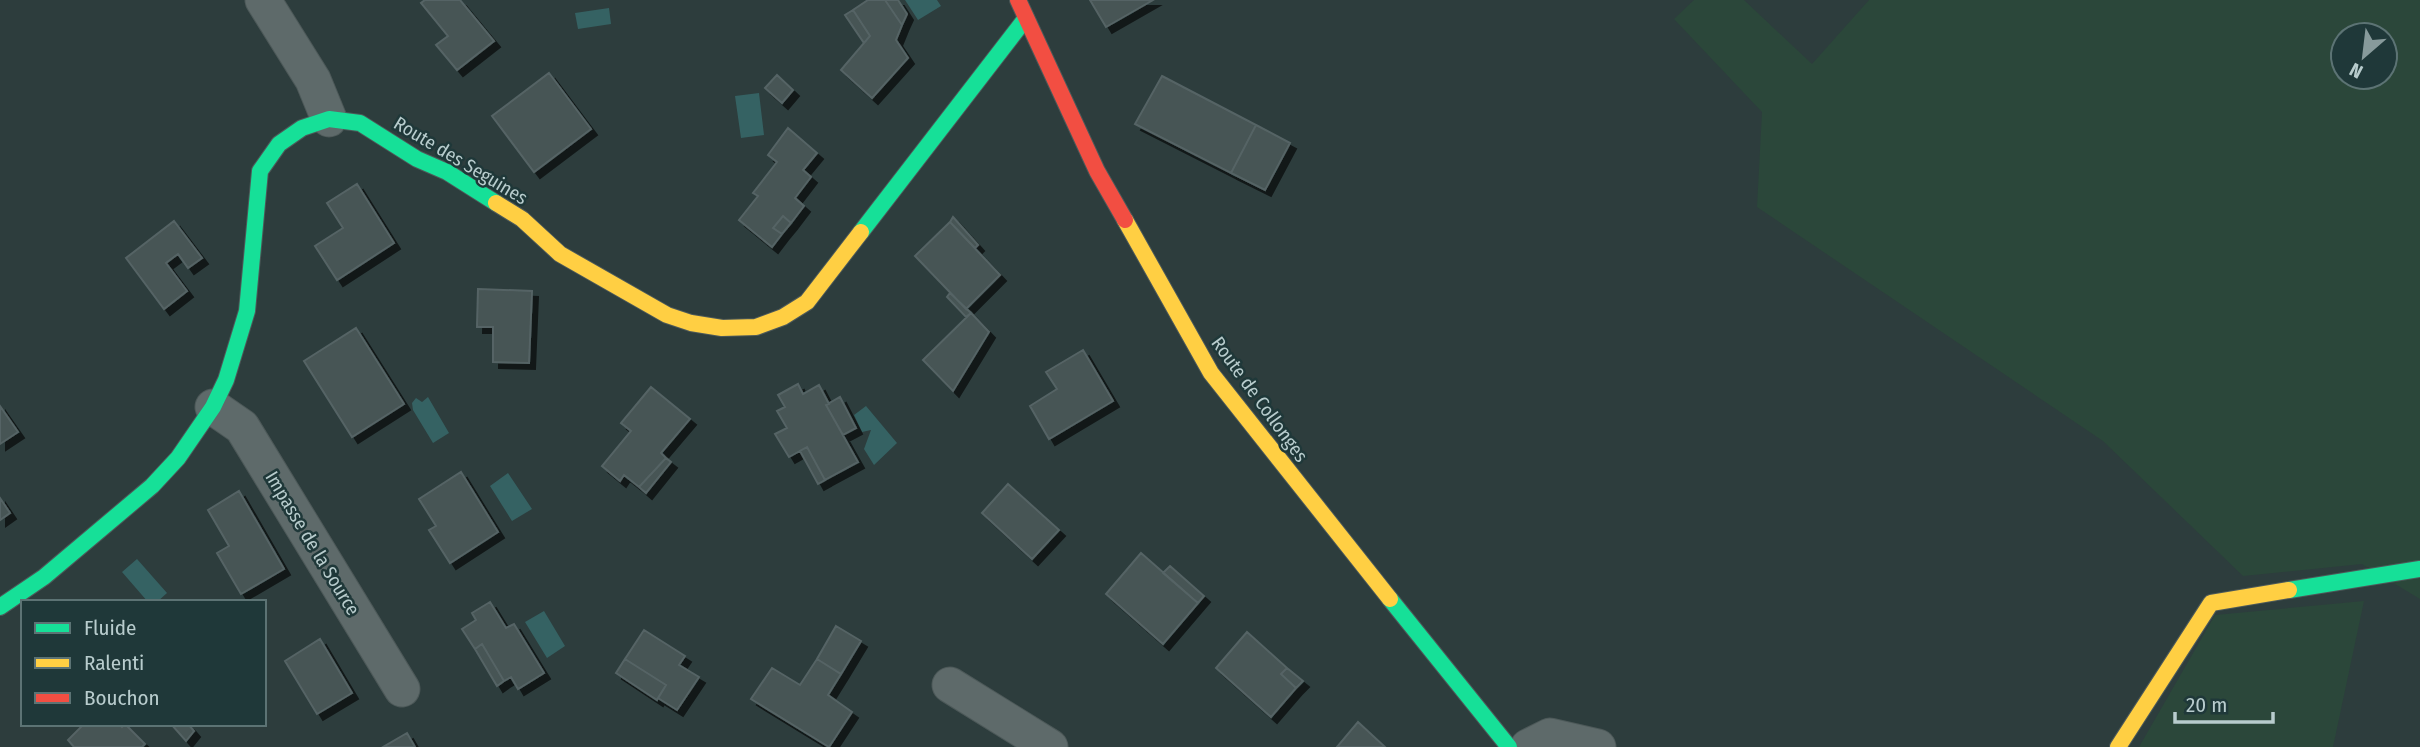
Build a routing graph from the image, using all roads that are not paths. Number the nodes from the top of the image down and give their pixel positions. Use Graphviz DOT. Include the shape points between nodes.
graph roads {
  1 [pos="263,0"];
  2 [pos="1018,0"];
  3 [pos="1026,18"];
  4 [pos="329,118"];
  5 [pos="213,407"];
  6 [pos="2420,569"];
  7 [pos="0,607"];
  8 [pos="950,685"];
  9 [pos="402,689"];
  10 [pos="1050,747"];
  11 [pos="1509,747"];
  12 [pos="1528,747"];
  13 [pos="1598,747"];
  14 [pos="2118,747"];
  1 -- 4 [label="street" via="313,80"];
  2 -- 3 [label="street, Route de Collonges"];
  3 -- 4 [label="street, Route des Seguines" via="807,302 756,327 722,328 667,315 560,254 522,219 447,172 416,159 360,123"];
  3 -- 11 [label="street, Route de Collonges" via="1097,171 1211,373"];
  4 -- 5 [label="street" via="302,128 279,144 260,171 247,311"];
  5 -- 7 [label="street" via="152,486 44,577"];
  5 -- 9 [label="street, Impasse de la Source" via="242,427"];
  6 -- 14 [label="street" via="2211,603"];
  8 -- 10 [label="street"];
  12 -- 13 [label="street" via="1550,736"];
}
